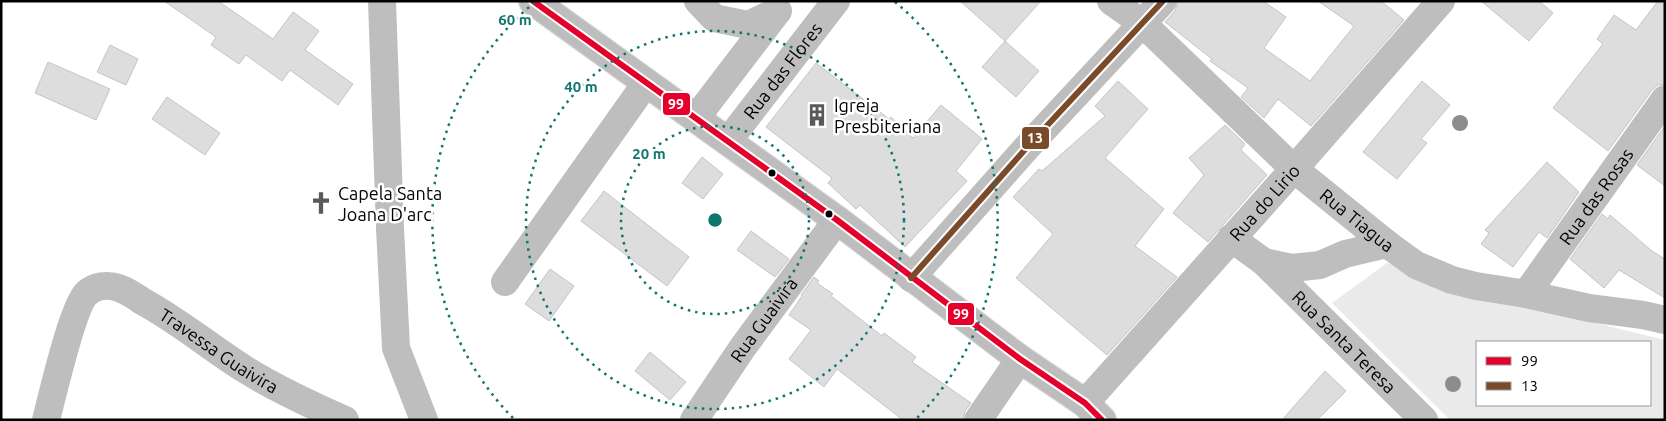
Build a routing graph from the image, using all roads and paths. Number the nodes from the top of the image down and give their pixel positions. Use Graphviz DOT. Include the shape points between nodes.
graph roads {
  1 [pos="382,1"];
  2 [pos="534,1"];
  3 [pos="698,1"];
  4 [pos="836,1"];
  5 [pos="1110,1"];
  6 [pos="1163,1"];
  7 [pos="1441,1"];
  8 [pos="781,7"];
  9 [pos="1142,23"];
  10 [pos="646,83"];
  11 [pos="1665,99"];
  12 [pos="696,118"];
  13 [pos="728,141"];
  14 [pos="1294,169"];
  15 [pos="837,220"];
  16 [pos="1231,238"];
  17 [pos="1387,244"];
  18 [pos="1264,262"];
  19 [pos="911,278"];
  20 [pos="505,282"];
  21 [pos="1526,294"];
  22 [pos="1665,320"];
  23 [pos="1020,359"];
  24 [pos="1094,411"];
  25 [pos="46,420"];
  26 [pos="345,420"];
  27 [pos="424,420"];
  28 [pos="694,420"];
  29 [pos="978,420"];
  30 [pos="1424,420"];
  1 -- 27 [label="street" via="396,348"];
  2 -- 10 [label="main road"];
  3 -- 8 [label="street" via="714,18 748,25"];
  4 -- 13 [label="street, Rua das Flores"];
  5 -- 9 [label="street, Rua Tiagua"];
  6 -- 9 [label="street"];
  7 -- 14 [label="street, Rua do Lirio"];
  8 -- 12 [label="street"];
  9 -- 14 [label="street, Rua Tiagua"];
  9 -- 19 [label="street"];
  10 -- 12 [label="main road"];
  10 -- 20 [label="street"];
  11 -- 21 [label="street, Rua das Rosas"];
  12 -- 13 [label="main road"];
  13 -- 15 [label="main road"];
  14 -- 16 [label="street, Rua do Lirio"];
  14 -- 17 [label="street, Rua Tiagua"];
  15 -- 19 [label="main road"];
  15 -- 28 [label="street, Rua Guaivira"];
  16 -- 18 [label="street"];
  16 -- 24 [label="street, Rua do Lirio" via="1139,345"];
  17 -- 18 [label="street" via="1345,254 1320,265 1292,268"];
  17 -- 21 [label="street, Rua Tiagua" via="1416,265 1452,280"];
  18 -- 30 [label="street, Rua Santa Teresa"];
  19 -- 23 [label="main road"];
  21 -- 22 [label="street, Rua Tiagua"];
  23 -- 24 [label="main road"];
  23 -- 29 [label="street"];
  25 -- 26 [label="street, Travessa Guaivira" via="76,314 85,295 106,285 119,288 163,312 247,371"];
}
